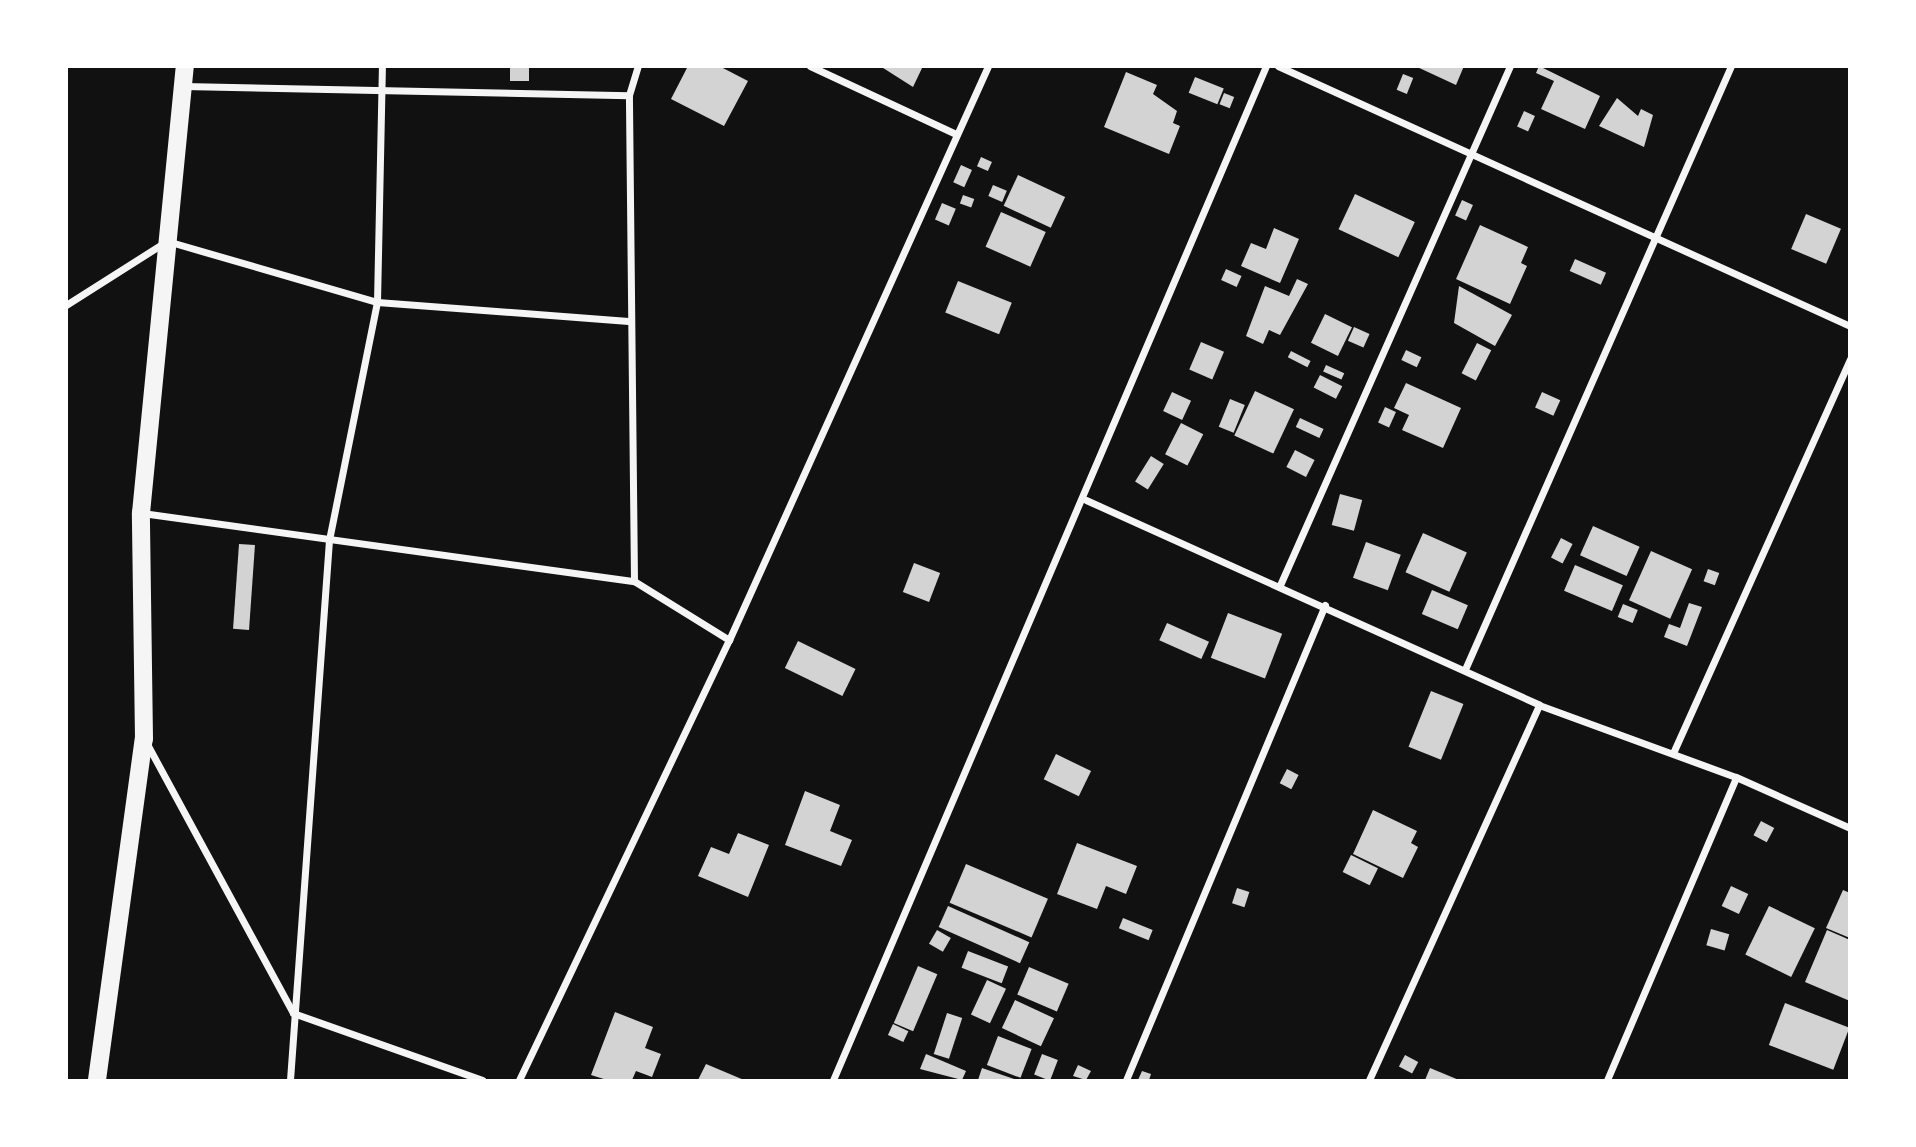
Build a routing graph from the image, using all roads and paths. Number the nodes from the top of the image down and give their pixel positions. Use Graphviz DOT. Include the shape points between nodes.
graph roads {
  1 [pos="185,66"];
  2 [pos="382,66"];
  3 [pos="638,66"];
  4 [pos="810,66"];
  5 [pos="988,66"];
  6 [pos="1266,66"];
  7 [pos="1278,66"];
  8 [pos="1510,66"];
  9 [pos="1731,66"];
  10 [pos="183,86"];
  11 [pos="381,89"];
  12 [pos="629,95"];
  13 [pos="956,134"];
  14 [pos="1471,159"];
  15 [pos="1656,236"];
  16 [pos="167,241"];
  17 [pos="377,302"];
  18 [pos="66,305"];
  19 [pos="628,321"];
  20 [pos="1850,326"];
  21 [pos="1850,359"];
  22 [pos="1086,500"];
  23 [pos="141,513"];
  24 [pos="329,540"];
  25 [pos="634,581"];
  26 [pos="1280,585"];
  27 [pos="1325,605"];
  28 [pos="729,640"];
  29 [pos="1466,667"];
  30 [pos="1539,705"];
  31 [pos="144,739"];
  32 [pos="1673,753"];
  33 [pos="1736,777"];
  34 [pos="1850,828"];
  35 [pos="293,1013"];
  36 [pos="97,1080"];
  37 [pos="290,1080"];
  38 [pos="482,1080"];
  39 [pos="519,1080"];
  40 [pos="833,1080"];
  41 [pos="1126,1080"];
  42 [pos="1369,1080"];
  43 [pos="1607,1080"];
  1 -- 10 [label="main road"];
  2 -- 11 [label="street"];
  3 -- 12 [label="street"];
  4 -- 13 [label="street"];
  5 -- 13 [label="street"];
  6 -- 22 [label="street"];
  7 -- 14 [label="street"];
  8 -- 14 [label="street"];
  9 -- 15 [label="street"];
  10 -- 11 [label="street"];
  10 -- 16 [label="main road"];
  11 -- 12 [label="street"];
  11 -- 17 [label="street"];
  12 -- 19 [label="street"];
  13 -- 28 [label="street"];
  14 -- 15 [label="street"];
  14 -- 26 [label="street"];
  15 -- 20 [label="street"];
  15 -- 29 [label="street"];
  16 -- 17 [label="street"];
  16 -- 18 [label="street"];
  16 -- 23 [label="main road"];
  17 -- 19 [label="street"];
  17 -- 24 [label="street"];
  19 -- 25 [label="street"];
  21 -- 32 [label="street"];
  22 -- 26 [label="street"];
  22 -- 40 [label="street"];
  23 -- 24 [label="street"];
  23 -- 31 [label="main road"];
  24 -- 25 [label="street"];
  24 -- 35 [label="street"];
  25 -- 28 [label="street"];
  26 -- 27 [label="street"];
  27 -- 29 [label="street"];
  27 -- 41 [label="street"];
  28 -- 39 [label="street"];
  29 -- 30 [label="street"];
  30 -- 32 [label="street"];
  30 -- 42 [label="street"];
  31 -- 35 [label="street"];
  31 -- 36 [label="main road"];
  32 -- 33 [label="street"];
  33 -- 34 [label="street"];
  33 -- 43 [label="street"];
  35 -- 37 [label="street"];
  35 -- 38 [label="street"];
}
